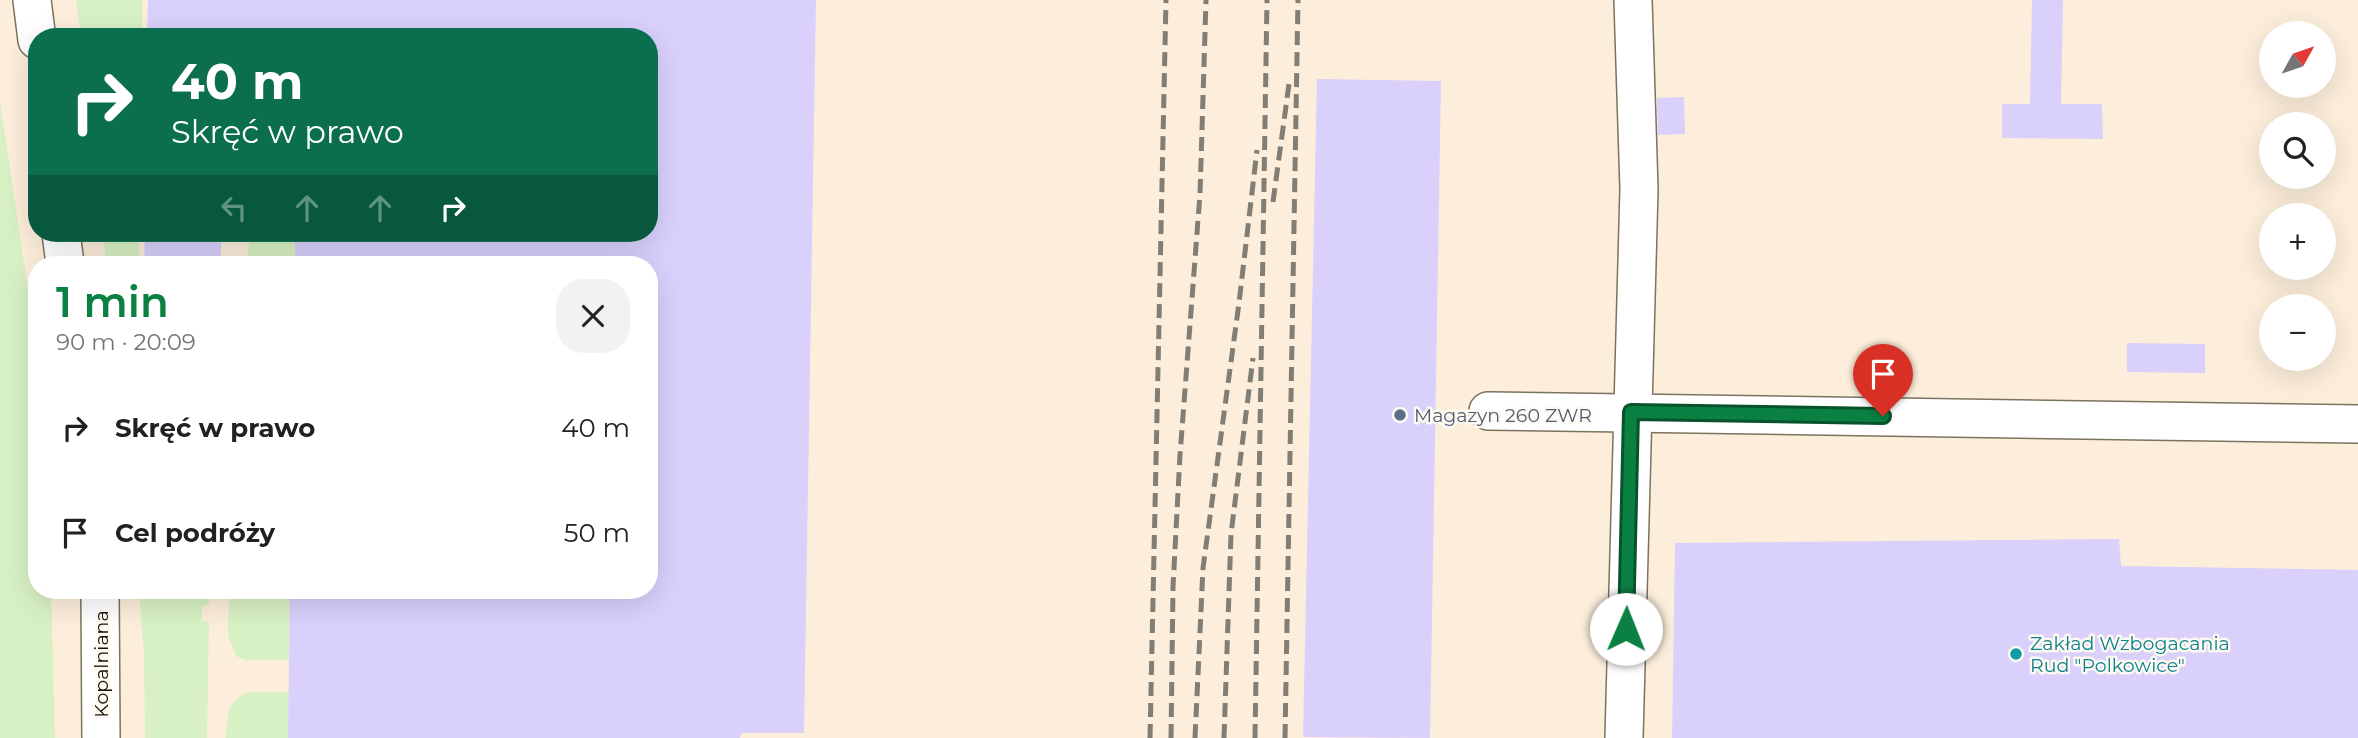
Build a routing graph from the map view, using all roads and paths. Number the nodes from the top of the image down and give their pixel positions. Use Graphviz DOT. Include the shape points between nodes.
graph roads {
  1 [pos="32,0"];
  2 [pos="1633,0"];
  3 [pos="36,28"];
  4 [pos="1488,411"];
  5 [pos="1631,412"];
  6 [pos="2358,424"];
  7 [pos="100,599"];
  8 [pos="101,738"];
  9 [pos="1624,738"];
  1 -- 3 [label="street"];
  2 -- 5 [label="street" via="1639,189"];
  4 -- 5 [label="street"];
  5 -- 6 [label="street"];
  5 -- 9 [label="street"];
  7 -- 8 [label="street, Kopalniana"];
}
